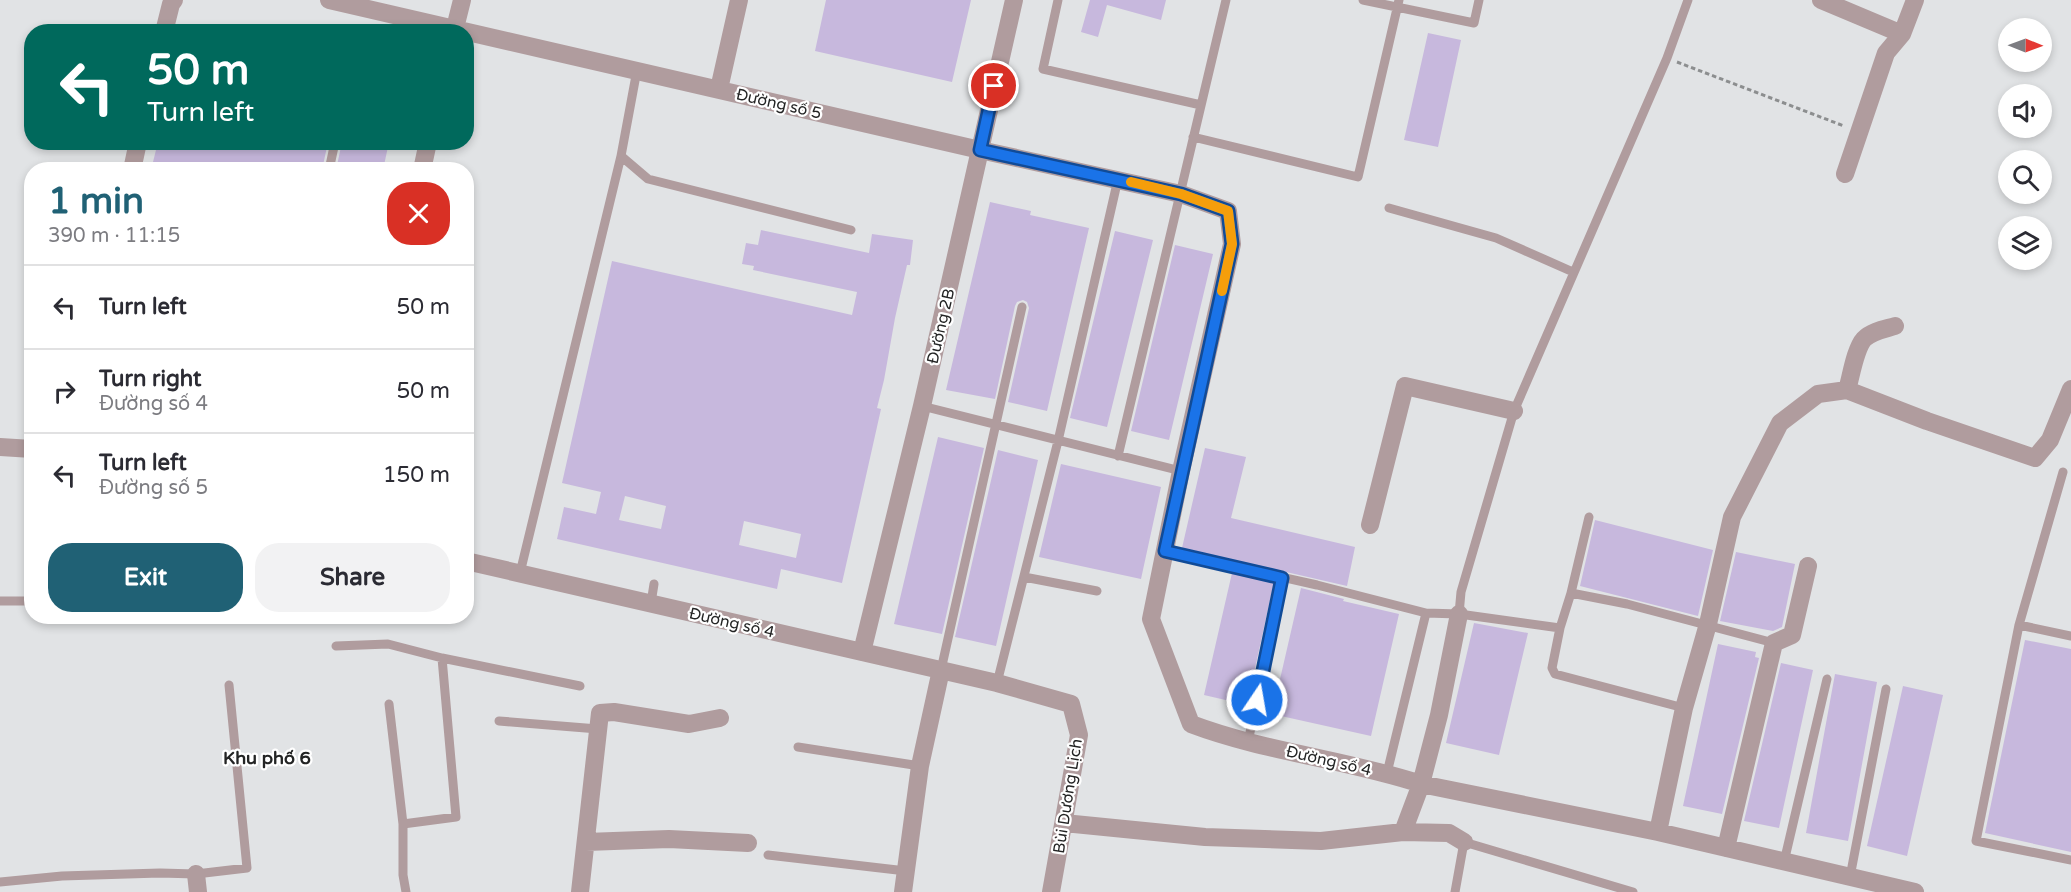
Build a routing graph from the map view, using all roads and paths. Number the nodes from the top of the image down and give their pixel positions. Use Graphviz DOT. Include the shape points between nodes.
graph roads {
  1 [pos="174,0"];
  2 [pos="329,0"];
  3 [pos="462,0"];
  4 [pos="739,0"];
  5 [pos="1014,0"];
  6 [pos="1058,0"];
  7 [pos="1226,0"];
  8 [pos="1363,0"];
  9 [pos="1479,0"];
  10 [pos="1688,0"];
  11 [pos="1821,0"];
  12 [pos="1915,0"];
  13 [pos="1399,3"];
  14 [pos="166,24"];
  15 [pos="430,24"];
  16 [pos="456,24"];
  17 [pos="474,34"];
  18 [pos="1902,34"];
  19 [pos="1667,58"];
  20 [pos="637,70"];
  21 [pos="719,89"];
  22 [pos="1200,105"];
  23 [pos="1859,132"];
  24 [pos="1193,137"];
  25 [pos="980,150"];
  26 [pos="621,156"];
  27 [pos="1845,174"];
  28 [pos="1118,179"];
  29 [pos="1181,194"];
  30 [pos="1389,208"];
  31 [pos="1228,211"];
  32 [pos="851,230"];
  33 [pos="1573,272"];
  34 [pos="1022,307"];
  35 [pos="1895,326"];
  36 [pos="2071,389"];
  37 [pos="1847,390"];
  38 [pos="922,406"];
  39 [pos="1514,411"];
  40 [pos="995,425"];
  41 [pos="1058,441"];
  42 [pos="0,447"];
  43 [pos="24,448"];
  44 [pos="1118,456"];
  45 [pos="1181,471"];
  46 [pos="2063,472"];
  47 [pos="1589,517"];
  48 [pos="1370,525"];
  49 [pos="1165,551"];
  50 [pos="474,563"];
  51 [pos="1808,566"];
  52 [pos="520,573"];
  53 [pos="1024,578"];
  54 [pos="1282,578"];
  55 [pos="654,584"];
  56 [pos="1097,591"];
  57 [pos="1571,593"];
  58 [pos="0,601"];
  59 [pos="24,601"];
  60 [pos="651,603"];
  61 [pos="1426,613"];
  62 [pos="1459,614"];
  63 [pos="1708,624"];
  64 [pos="2019,625"];
  65 [pos="1560,628"];
  66 [pos="2071,636"];
  67 [pos="1774,643"];
  68 [pos="336,646"];
  69 [pos="862,652"];
  70 [pos="442,658"];
  71 [pos="941,670"];
  72 [pos="1827,679"];
  73 [pos="997,683"];
  74 [pos="230,685"];
  75 [pos="580,686"];
  76 [pos="1886,689"];
  77 [pos="389,704"];
  78 [pos="1684,708"];
  79 [pos="720,718"];
  80 [pos="499,721"];
  81 [pos="598,729"];
  82 [pos="1248,742"];
  83 [pos="798,747"];
  84 [pos="920,766"];
  85 [pos="1387,773"];
  86 [pos="1421,784"];
  87 [pos="1064,823"];
  88 [pos="404,824"];
  89 [pos="1403,832"];
  90 [pos="1658,832"];
  91 [pos="586,842"];
  92 [pos="1464,842"];
  93 [pos="748,843"];
  94 [pos="1726,848"];
  95 [pos="768,855"];
  96 [pos="2071,860"];
  97 [pos="1784,862"];
  98 [pos="906,871"];
  99 [pos="1850,877"];
  100 [pos="0,882"];
  101 [pos="197,883"];
  102 [pos="406,892"];
  103 [pos="580,892"];
  104 [pos="903,892"];
  105 [pos="1051,892"];
  106 [pos="1455,892"];
  107 [pos="1633,892"];
  108 [pos="1915,892"];
  1 -- 14 [label="street"];
  2 -- 15 [label="street, Đường số 5"];
  3 -- 16 [label="street"];
  4 -- 21 [label="street"];
  5 -- 25 [label="street, Đường 2B"];
  6 -- 22 [label="lane" via="1042,69"];
  7 -- 22 [label="lane"];
  8 -- 13 [label="lane"];
  9 -- 13 [label="lane" via="1474,23"];
  10 -- 19 [label="lane"];
  11 -- 18 [label="street"];
  12 -- 18 [label="street"];
  13 -- 24 [label="lane" via="1358,177"];
  17 -- 20 [label="street, Đường số 5"];
  18 -- 23 [label="street" via="1886,53"];
  19 -- 23 [label="path"];
  19 -- 33 [label="lane"];
  20 -- 21 [label="street, Đường số 5"];
  20 -- 26 [label="lane"];
  21 -- 25 [label="street, Đường số 5"];
  22 -- 24 [label="lane"];
  23 -- 27 [label="street"];
  24 -- 29 [label="lane"];
  25 -- 28 [label="street, Đường số 5"];
  25 -- 38 [label="street, Đường 2B"];
  26 -- 32 [label="lane" via="648,179"];
  26 -- 52 [label="lane"];
  28 -- 29 [label="street, Đường số 5"];
  28 -- 41 [label="lane"];
  29 -- 31 [label="street, Đường số 5"];
  29 -- 44 [label="lane"];
  30 -- 33 [label="lane" via="1496,238"];
  31 -- 45 [label="street, Đường số 4" via="1232,244"];
  33 -- 39 [label="lane"];
  34 -- 40 [label="lane"];
  35 -- 37 [label="street" via="1863,340"];
  36 -- 37 [label="street" via="2050,440 2035,458"];
  37 -- 63 [label="street" via="1818,394 1780,423 1732,517"];
  38 -- 40 [label="lane"];
  38 -- 69 [label="street, Đường 2B"];
  39 -- 48 [label="street" via="1405,386"];
  39 -- 62 [label="lane" via="1461,592"];
  40 -- 41 [label="lane"];
  40 -- 71 [label="lane"];
  41 -- 44 [label="lane"];
  41 -- 53 [label="lane"];
  42 -- 43 [label="street"];
  44 -- 45 [label="lane"];
  45 -- 49 [label="street, Đường số 4"];
  46 -- 64 [label="lane"];
  47 -- 57 [label="lane"];
  49 -- 54 [label="lane"];
  49 -- 82 [label="street, Đường số 4" via="1151,619 1191,724"];
  50 -- 52 [label="street, Đường số 4"];
  51 -- 67 [label="street" via="1792,635"];
  52 -- 60 [label="street, Đường số 4"];
  53 -- 56 [label="lane"];
  53 -- 73 [label="lane"];
  54 -- 61 [label="lane"];
  54 -- 82 [label="lane"];
  55 -- 60 [label="lane"];
  57 -- 63 [label="lane"];
  57 -- 65 [label="lane"];
  58 -- 59 [label="lane"];
  60 -- 69 [label="street, Đường số 4"];
  61 -- 62 [label="lane"];
  61 -- 85 [label="lane"];
  62 -- 65 [label="lane"];
  62 -- 86 [label="street"];
  63 -- 67 [label="lane"];
  63 -- 78 [label="street"];
  64 -- 66 [label="lane"];
  64 -- 96 [label="lane" via="1976,842"];
  65 -- 78 [label="lane" via="1552,668 1555,674"];
  67 -- 94 [label="street"];
  68 -- 70 [label="lane" via="388,644"];
  69 -- 71 [label="street, Đường số 4"];
  70 -- 75 [label="lane"];
  70 -- 88 [label="lane" via="456,817"];
  71 -- 73 [label="street, Đường số 4"];
  71 -- 84 [label="street"];
  72 -- 97 [label="lane"];
  73 -- 87 [label="street, Bùi Dương Lịch" via="1071,704 1079,735"];
  74 -- 101 [label="lane" via="247,868"];
  76 -- 99 [label="lane"];
  77 -- 88 [label="lane"];
  78 -- 90 [label="street"];
  79 -- 81 [label="street" via="688,724 607,713 600,714"];
  80 -- 81 [label="lane"];
  81 -- 91 [label="street"];
  82 -- 85 [label="street, Đường số 4"];
  83 -- 84 [label="lane"];
  84 -- 98 [label="street"];
  85 -- 86 [label="street, Đường số 4"];
  86 -- 89 [label="street"];
  86 -- 90 [label="street, Đường số 4"];
  87 -- 89 [label="street" via="1204,837 1321,841"];
  87 -- 105 [label="street, Bùi Dương Lịch"];
  88 -- 102 [label="lane"];
  89 -- 92 [label="street" via="1449,834"];
  90 -- 94 [label="street, Đường số 4"];
  91 -- 93 [label="street" via="669,839"];
  91 -- 103 [label="street"];
  92 -- 106 [label="lane"];
  92 -- 107 [label="lane"];
  94 -- 97 [label="street, Đường số 4"];
  95 -- 98 [label="lane"];
  97 -- 99 [label="street, Đường số 4"];
  98 -- 104 [label="street"];
  99 -- 108 [label="street, Đường số 4"];
  100 -- 101 [label="lane" via="160,873"];
}
